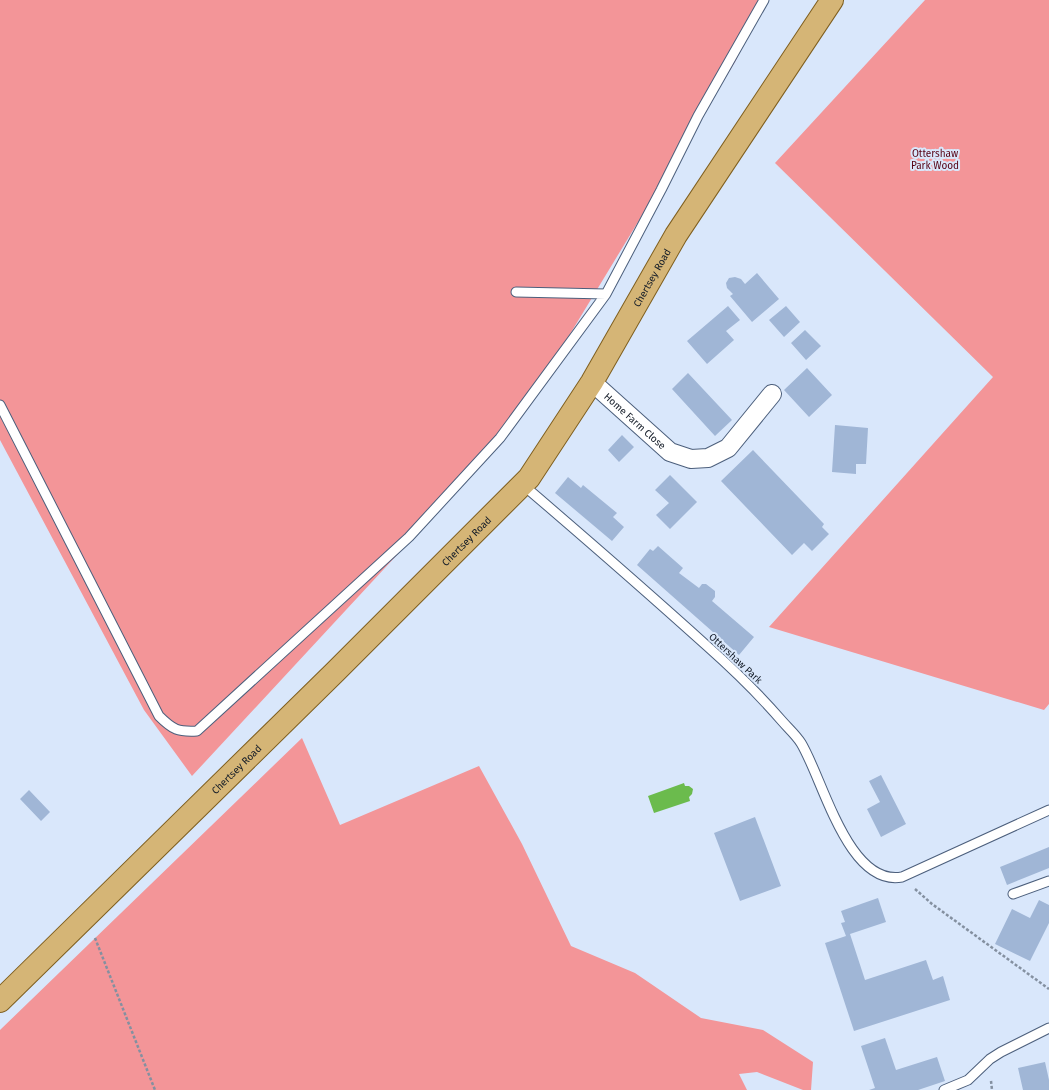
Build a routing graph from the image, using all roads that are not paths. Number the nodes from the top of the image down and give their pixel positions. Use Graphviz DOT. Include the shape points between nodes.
graph roads {
  1 [pos="764,0"];
  2 [pos="832,0"];
  3 [pos="516,292"];
  4 [pos="606,294"];
  5 [pos="592,382"];
  6 [pos="772,394"];
  7 [pos="0,405"];
  8 [pos="522,484"];
  9 [pos="1049,810"];
  10 [pos="1049,882"];
  11 [pos="1013,894"];
  12 [pos="0,1001"];
  13 [pos="1049,1028"];
  14 [pos="944,1090"];
  1 -- 4 [label="lane" via="698,116"];
  2 -- 5 [label="main road, Chertsey Road" via="676,235"];
  3 -- 4 [label="lane"];
  4 -- 7 [label="lane" via="500,438 409,537 197,731 182,732 172,728 159,716"];
  5 -- 6 [label="street, Home Farm Close" via="670,452 691,459 708,458 728,448"];
  5 -- 8 [label="main road, Chertsey Road" via="529,478"];
  8 -- 9 [label="lane, Ottershaw Park" via="754,689 801,743 854,852 872,870 892,879 915,872"];
  8 -- 12 [label="main road, Chertsey Road"];
  10 -- 11 [label="lane"];
  13 -- 14 [label="lane" via="1000,1052 968,1080"];
}
